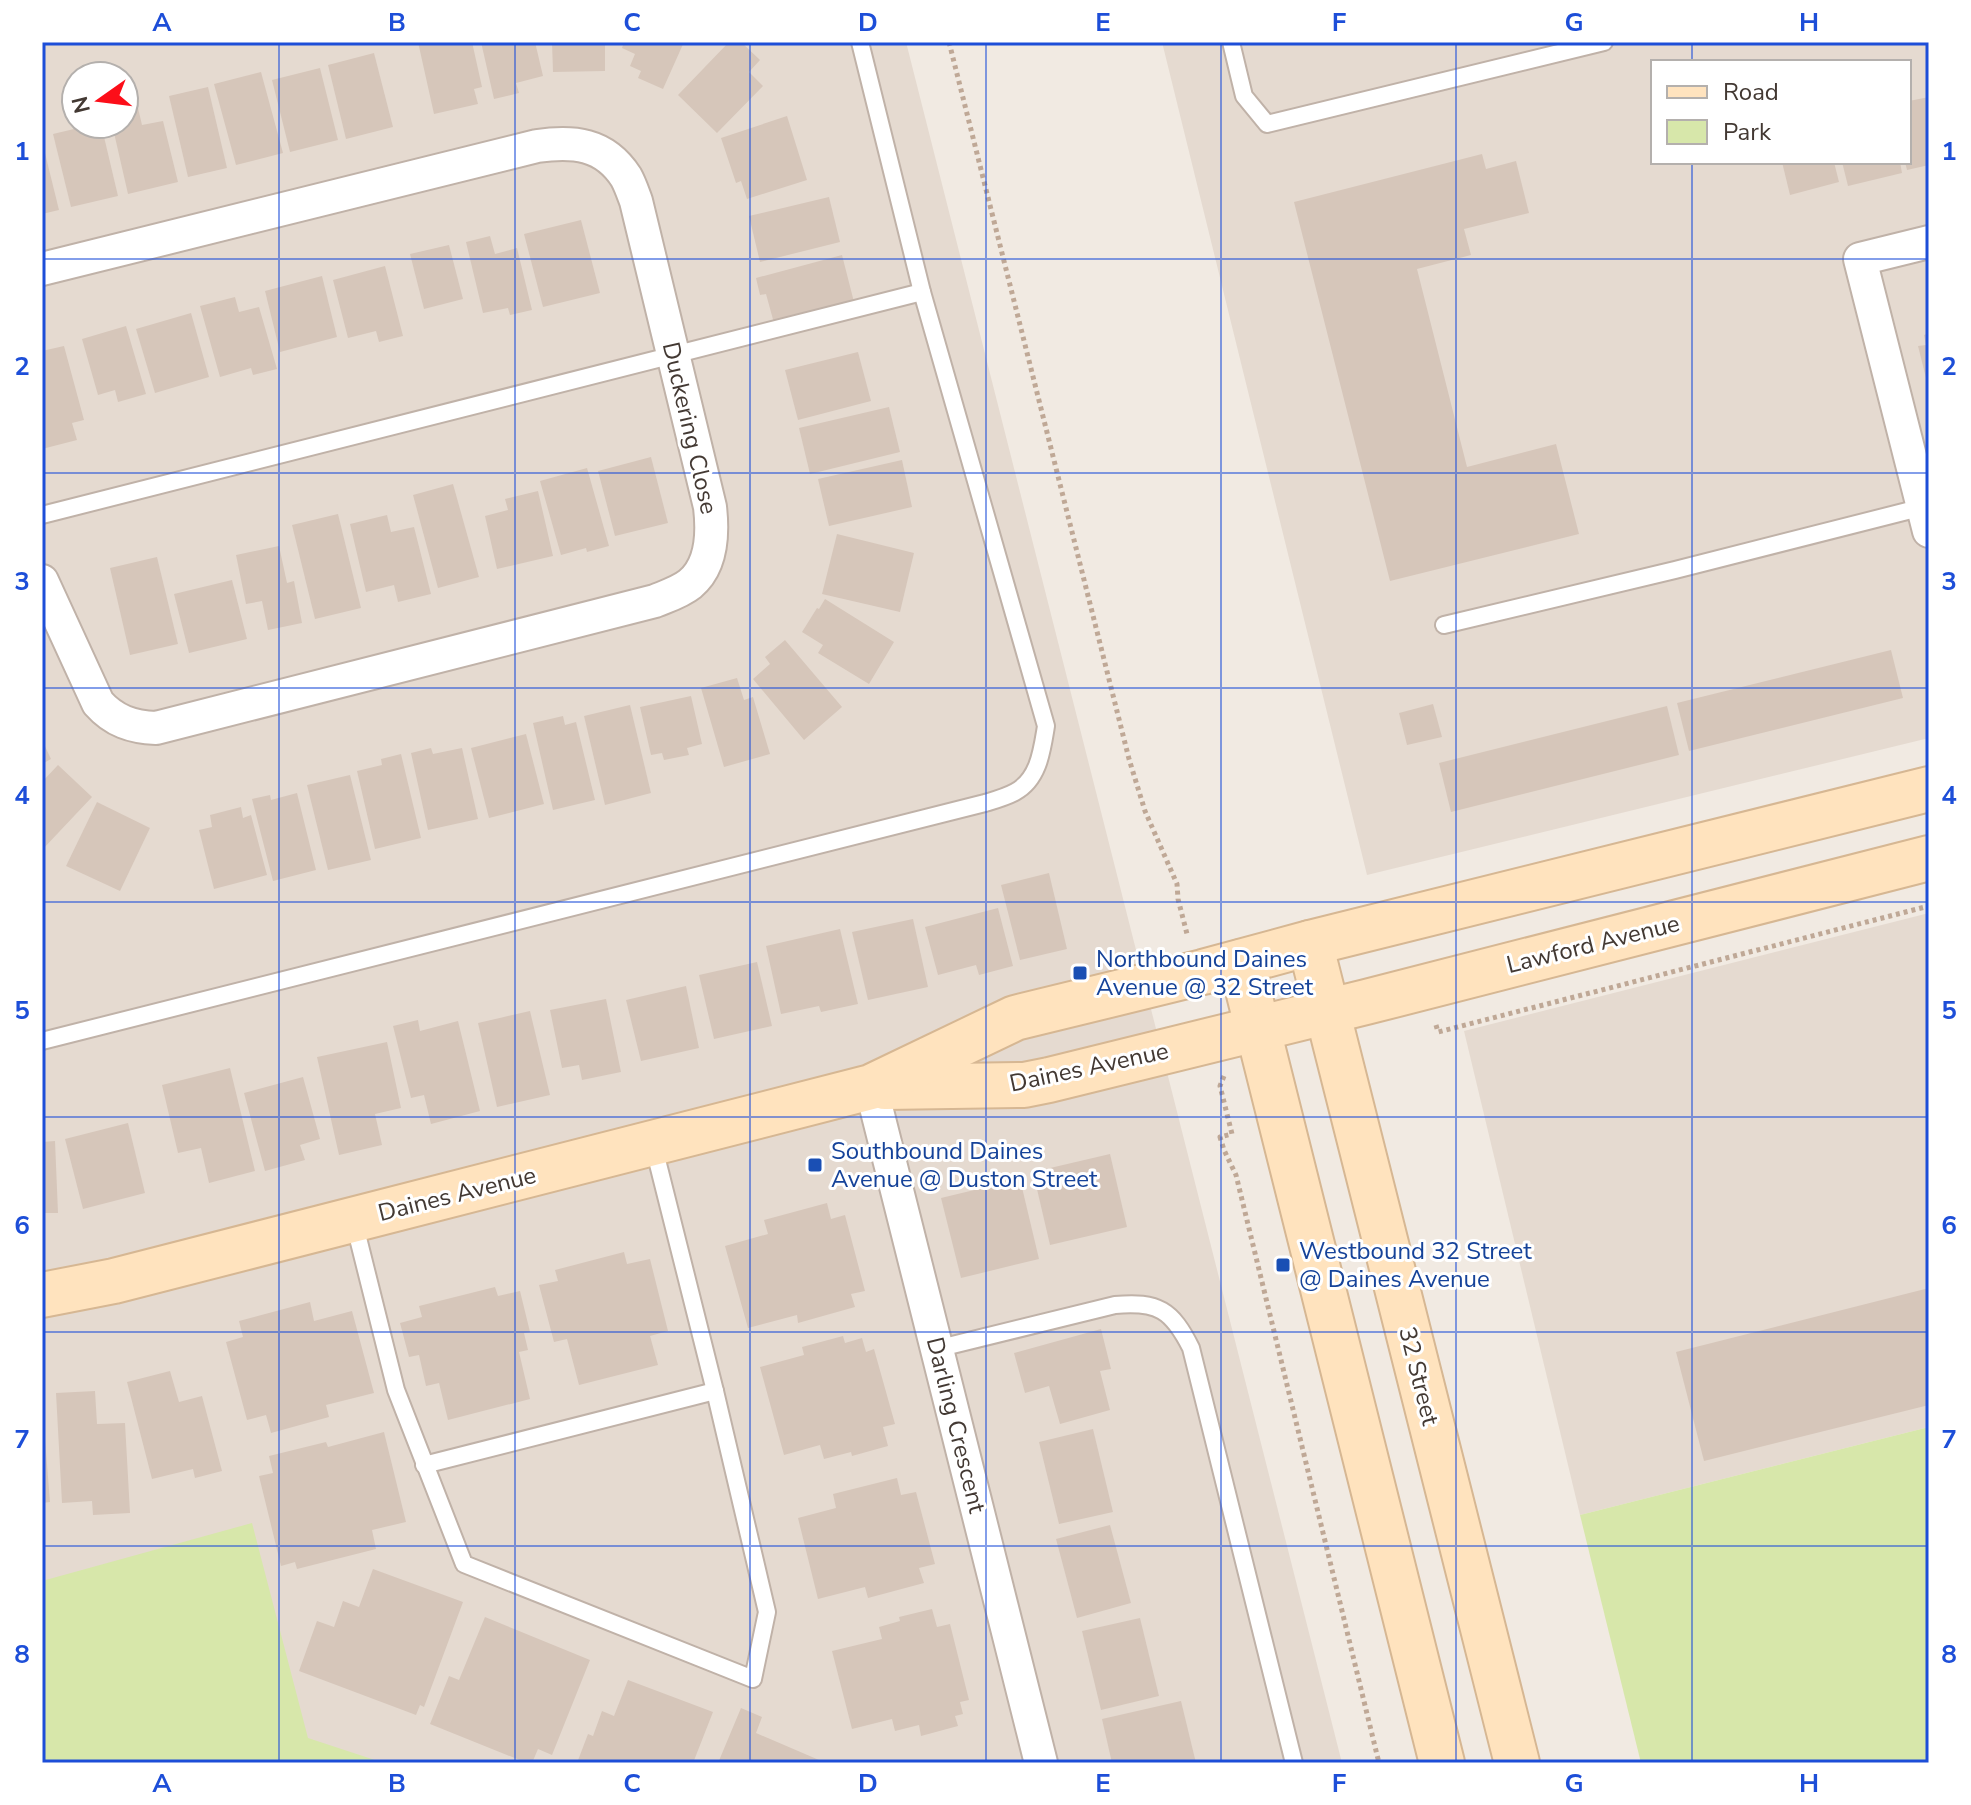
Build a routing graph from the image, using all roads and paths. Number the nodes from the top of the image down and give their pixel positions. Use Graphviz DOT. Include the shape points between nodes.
graph roads {
  1 [pos="860,42"];
  2 [pos="949,42"];
  3 [pos="1231,42"];
  4 [pos="1604,42"];
  5 [pos="1929,242"];
  6 [pos="42,269"];
  7 [pos="922,292"];
  8 [pos="674,356"];
  9 [pos="1927,514"];
  10 [pos="42,515"];
  11 [pos="42,581"];
  12 [pos="1444,625"];
  13 [pos="1929,789"];
  14 [pos="1929,858"];
  15 [pos="1929,906"];
  16 [pos="1310,943"];
  17 [pos="1189,947"];
  18 [pos="1241,962"];
  19 [pos="1327,1011"];
  20 [pos="1435,1021"];
  21 [pos="1257,1029"];
  22 [pos="42,1041"];
  23 [pos="1220,1086"];
  24 [pos="871,1087"];
  25 [pos="653,1144"];
  26 [pos="354,1221"];
  27 [pos="42,1295"];
  28 [pos="936,1349"];
  29 [pos="715,1391"];
  30 [pos="424,1465"];
  31 [pos="1041,1763"];
  32 [pos="1294,1763"];
  33 [pos="1379,1763"];
  34 [pos="1442,1763"];
  35 [pos="1517,1763"];
  1 -- 7 [label="lane"];
  2 -- 17 [label="path" via="1133,772 1177,884"];
  3 -- 4 [label="lane" via="1244,96 1267,124"];
  5 -- 9 [label="street" via="1860,259"];
  6 -- 8 [label="street, Duckering Close" via="537,146 581,144 612,160 627,178"];
  7 -- 8 [label="lane"];
  7 -- 22 [label="lane" via="1046,726 1041,758 1029,781 1017,791 970,807"];
  8 -- 10 [label="lane"];
  8 -- 11 [label="street, Duckering Close" via="712,526 703,568 691,584 655,601 148,728 123,723 98,703"];
  9 -- 12 [label="lane"];
  13 -- 16 [label="street"];
  14 -- 19 [label="street, Lawford Avenue"];
  15 -- 20 [label="path" via="1438,1032"];
  16 -- 18 [label="street, Daines Avenue"];
  16 -- 19 [label="street, 32 Street"];
  18 -- 21 [label="street"];
  18 -- 24 [label="street, Daines Avenue" via="1015,1018"];
  19 -- 21 [label="street, Lawford Avenue"];
  19 -- 35 [label="street, 32 Street"];
  21 -- 24 [label="street, Daines Avenue" via="1024,1085"];
  21 -- 34 [label="street"];
  23 -- 33 [label="path" via="1232,1134 1220,1137 1236,1175"];
  24 -- 25 [label="street, Daines Avenue"];
  24 -- 28 [label="street, Darling Crescent"];
  25 -- 26 [label="street, Daines Avenue"];
  25 -- 29 [label="lane"];
  26 -- 27 [label="street, Daines Avenue"];
  26 -- 30 [label="lane" via="396,1390"];
  28 -- 31 [label="street, Darling Crescent"];
  28 -- 32 [label="lane" via="1115,1305 1139,1303 1172,1317 1191,1348"];
  29 -- 30 [label="lane"];
  29 -- 30 [label="lane" via="767,1612 753,1679 464,1564"];
}
